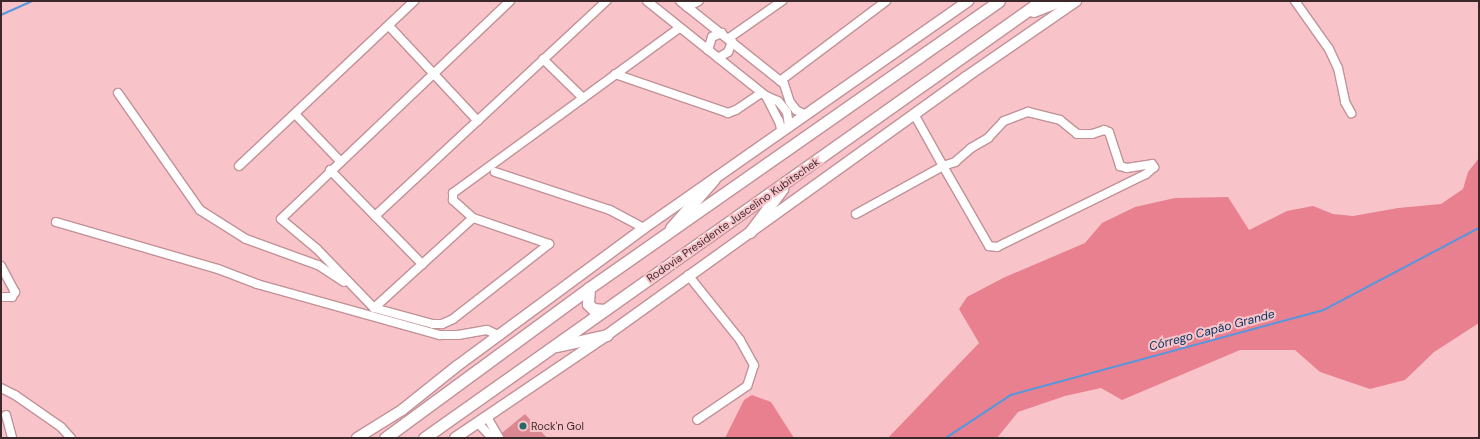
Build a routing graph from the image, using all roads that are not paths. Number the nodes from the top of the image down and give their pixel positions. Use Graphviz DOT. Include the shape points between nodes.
graph roads {
  1 [pos="414,1"];
  2 [pos="510,1"];
  3 [pos="606,1"];
  4 [pos="647,1"];
  5 [pos="680,1"];
  6 [pos="699,1"];
  7 [pos="782,1"];
  8 [pos="886,1"];
  9 [pos="968,1"];
  10 [pos="999,1"];
  11 [pos="1041,1"];
  12 [pos="1059,1"];
  13 [pos="1076,1"];
  14 [pos="1295,1"];
  15 [pos="687,7"];
  16 [pos="1019,16"];
  17 [pos="389,26"];
  18 [pos="679,28"];
  19 [pos="722,33"];
  20 [pos="730,40"];
  21 [pos="708,50"];
  22 [pos="718,58"];
  23 [pos="543,59"];
  24 [pos="433,73"];
  25 [pos="615,74"];
  26 [pos="782,83"];
  27 [pos="118,93"];
  28 [pos="764,94"];
  29 [pos="583,98"];
  30 [pos="784,101"];
  31 [pos="1351,113"];
  32 [pos="295,114"];
  33 [pos="808,114"];
  34 [pos="914,114"];
  35 [pos="478,121"];
  36 [pos="785,130"];
  37 [pos="340,161"];
  38 [pos="239,166"];
  39 [pos="943,166"];
  40 [pos="330,170"];
  41 [pos="495,172"];
  42 [pos="714,179"];
  43 [pos="787,182"];
  44 [pos="856,214"];
  45 [pos="375,216"];
  46 [pos="473,218"];
  47 [pos="56,222"];
  48 [pos="644,228"];
  49 [pos="750,232"];
  50 [pos="660,240"];
  51 [pos="422,264"];
  52 [pos="1,266"];
  53 [pos="688,275"];
  54 [pos="589,288"];
  55 [pos="357,291"];
  56 [pos="1,297"];
  57 [pos="374,308"];
  58 [pos="604,310"];
  59 [pos="607,335"];
  60 [pos="500,336"];
  61 [pos="550,348"];
  62 [pos="1,388"];
  63 [pos="6,415"];
  64 [pos="487,417"];
  65 [pos="697,420"];
  66 [pos="478,423"];
  67 [pos="12,438"];
  68 [pos="71,438"];
  69 [pos="357,438"];
  70 [pos="385,438"];
  71 [pos="424,438"];
  72 [pos="455,438"];
  73 [pos="492,438"];
  74 [pos="499,438"];
  1 -- 17 [label="street"];
  2 -- 24 [label="street"];
  3 -- 23 [label="street"];
  4 -- 18 [label="street"];
  5 -- 15 [label="street"];
  6 -- 15 [label="street"];
  7 -- 20 [label="street"];
  8 -- 26 [label="street"];
  9 -- 33 [label="main road"];
  10 -- 50 [label="highway"];
  11 -- 16 [label="highway, Rodovia Presidente Juscelino Kubitschek"];
  12 -- 16 [label="highway"];
  13 -- 34 [label="main road"];
  14 -- 31 [label="street" via="1329,49 1338,68 1345,102"];
  15 -- 19 [label="street"];
  16 -- 43 [label="highway, Rodovia Presidente Juscelino Kubitschek"];
  17 -- 24 [label="street"];
  17 -- 32 [label="street"];
  18 -- 21 [label="street"];
  18 -- 25 [label="street"];
  19 -- 20 [label="street"];
  19 -- 21 [label="street" via="712,37"];
  20 -- 22 [label="street" via="728,52"];
  20 -- 26 [label="street"];
  21 -- 22 [label="street"];
  22 -- 28 [label="street"];
  23 -- 29 [label="street"];
  23 -- 35 [label="street"];
  24 -- 35 [label="street"];
  24 -- 37 [label="street"];
  25 -- 28 [label="street" via="728,113"];
  25 -- 29 [label="street"];
  26 -- 30 [label="street"];
  26 -- 33 [label="street" via="795,103"];
  27 -- 55 [label="street" via="200,210 246,239 318,265"];
  28 -- 30 [label="street"];
  28 -- 36 [label="street"];
  29 -- 46 [label="street" via="455,191 454,200"];
  30 -- 33 [label="street" via="796,110"];
  30 -- 36 [label="street" via="788,116"];
  32 -- 37 [label="street"];
  32 -- 38 [label="street"];
  33 -- 36 [label="main road"];
  34 -- 39 [label="street"];
  34 -- 49 [label="main road"];
  35 -- 45 [label="street"];
  36 -- 42 [label="main road"];
  37 -- 40 [label="street"];
  39 -- 39 [label="street" via="955,162 970,148 988,138 1004,121 1028,112 1060,120 1076,134 1092,134 1104,130 1109,132 1120,166 1154,166 1146,174 996,248 984,242"];
  39 -- 44 [label="street"];
  40 -- 45 [label="street"];
  40 -- 55 [label="street" via="283,214 282,222 317,249"];
  41 -- 48 [label="street" via="610,210"];
  42 -- 48 [label="main road"];
  42 -- 50 [label="highway"];
  43 -- 49 [label="highway"];
  43 -- 58 [label="highway, Rodovia Presidente Juscelino Kubitschek"];
  45 -- 51 [label="street"];
  46 -- 51 [label="street"];
  46 -- 57 [label="street" via="549,244 444,324 407,319"];
  47 -- 60 [label="street" via="218,269 257,284 440,335 458,336 487,330"];
  48 -- 60 [label="main road"];
  49 -- 53 [label="main road"];
  50 -- 54 [label="highway"];
  51 -- 57 [label="street"];
  52 -- 56 [label="street" via="15,292 12,297"];
  53 -- 59 [label="main road"];
  53 -- 65 [label="street" via="740,340 754,366 747,386"];
  54 -- 58 [label="highway" via="588,304 593,309"];
  54 -- 70 [label="highway"];
  55 -- 57 [label="street"];
  58 -- 61 [label="highway, Rodovia Presidente Juscelino Kubitschek"];
  59 -- 61 [label="highway"];
  59 -- 64 [label="main road"];
  60 -- 69 [label="main road" via="402,410"];
  61 -- 71 [label="highway, Rodovia Presidente Juscelino Kubitschek"];
  62 -- 68 [label="street" via="61,427"];
  63 -- 67 [label="street"];
  64 -- 66 [label="main road"];
  64 -- 74 [label="street"];
  66 -- 72 [label="main road"];
  66 -- 73 [label="street"];
}
